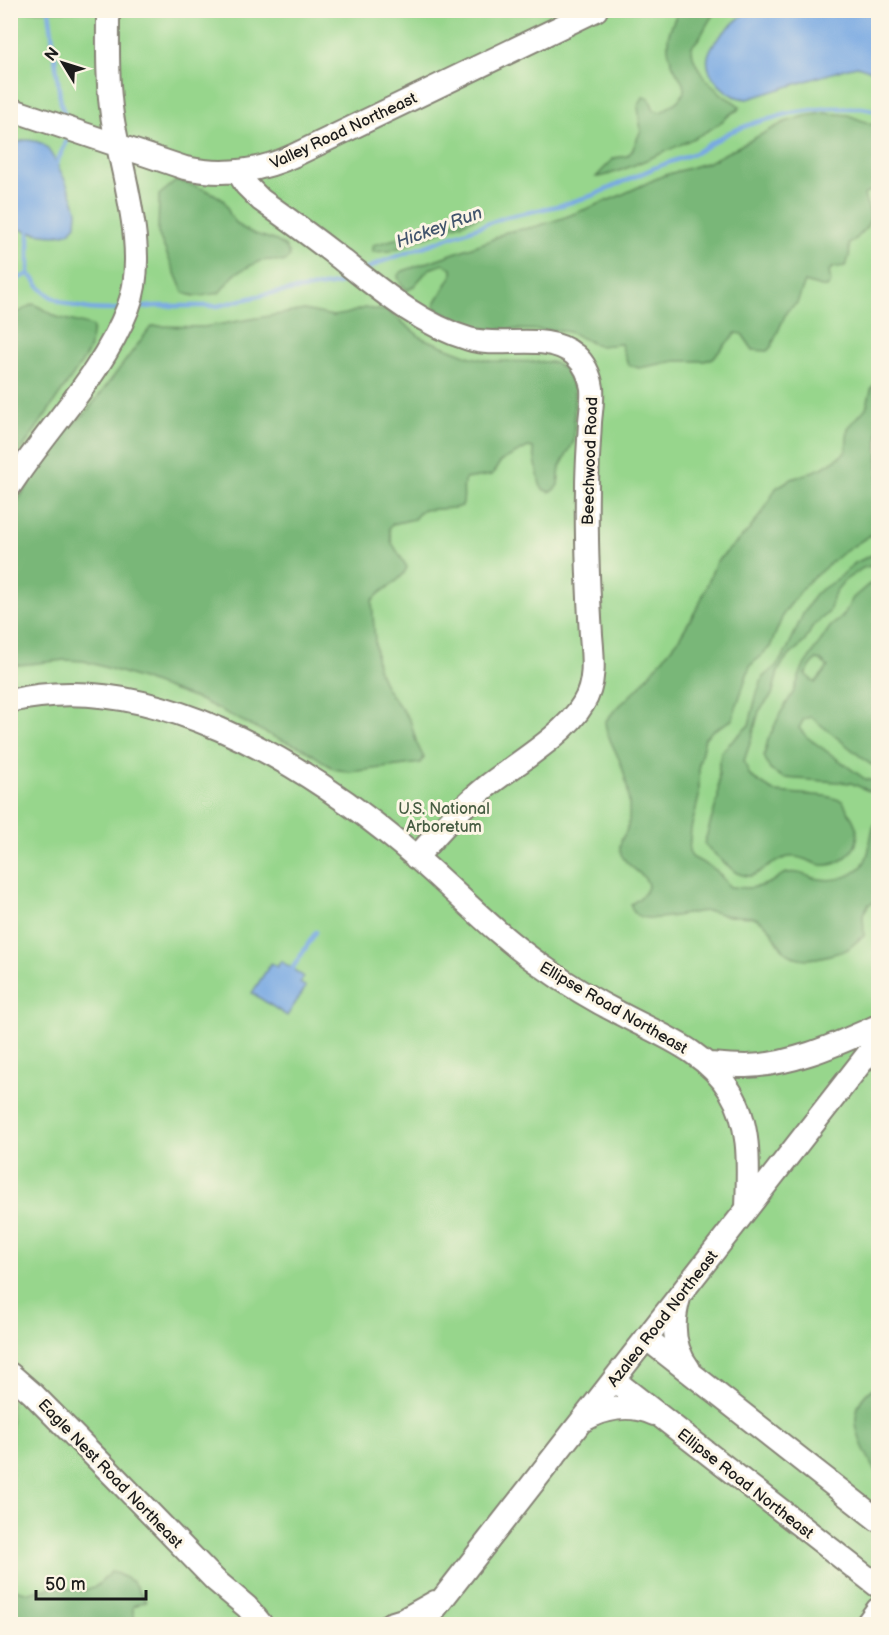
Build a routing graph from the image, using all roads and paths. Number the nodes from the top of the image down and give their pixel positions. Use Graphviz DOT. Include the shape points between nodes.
graph roads {
  1 [pos="108,10"];
  2 [pos="596,10"];
  3 [pos="10,109"];
  4 [pos="119,146"];
  5 [pos="238,171"];
  6 [pos="10,486"];
  7 [pos="10,701"];
  8 [pos="416,858"];
  9 [pos="879,1026"];
  10 [pos="879,1041"];
  11 [pos="709,1064"];
  12 [pos="747,1209"];
  13 [pos="680,1294"];
  14 [pos="646,1338"];
  15 [pos="10,1374"];
  16 [pos="696,1377"];
  17 [pos="614,1380"];
  18 [pos="662,1417"];
  19 [pos="581,1422"];
  20 [pos="879,1520"];
  21 [pos="879,1586"];
  22 [pos="446,1594"];
  23 [pos="247,1607"];
  24 [pos="879,1609"];
  25 [pos="261,1624"];
  26 [pos="278,1624"];
  27 [pos="390,1624"];
  28 [pos="423,1624"];
  29 [pos="867,1624"];
  1 -- 4 [label="street" via="112,114"];
  2 -- 5 [label="street, Valley Road Northeast" via="295,155 260,168"];
  3 -- 4 [label="street, Valley Road Northeast"];
  4 -- 5 [label="street, Valley Road Northeast" via="185,168"];
  4 -- 6 [label="street" via="137,252 136,280 129,306 90,377"];
  5 -- 8 [label="street, Beechwood Road" via="251,191 377,288 424,319 466,338 493,343 541,343 565,349 585,366 590,380 586,487 592,657 589,692 568,723 468,803"];
  7 -- 8 [label="street, Ellipse Road Northeast" via="54,695 99,696 203,722 304,773 387,832"];
  8 -- 11 [label="street, Ellipse Road Northeast" via="491,927 541,966"];
  9 -- 11 [label="street" via="783,1061 747,1066"];
  10 -- 12 [label="street, Azalea Road Northeast"];
  11 -- 12 [label="street, Ellipse Road Northeast" via="730,1091 742,1118 748,1155"];
  12 -- 13 [label="street, Azalea Road Northeast"];
  13 -- 14 [label="street, Azalea Road Northeast"];
  13 -- 16 [label="street" via="675,1336 686,1365"];
  14 -- 16 [label="street"];
  14 -- 17 [label="street, Azalea Road Northeast"];
  15 -- 23 [label="street, Eagle Nest Road Northeast" via="215,1580"];
  16 -- 20 [label="street"];
  17 -- 18 [label="street, Ellipse Road Northeast"];
  17 -- 19 [label="street, Azalea Road Northeast"];
  18 -- 19 [label="street" via="633,1408 618,1408"];
  18 -- 21 [label="street, Ellipse Road Northeast"];
  19 -- 22 [label="street, Azalea Road Northeast"];
  22 -- 27 [label="street, Azalea Road Northeast" via="424,1610"];
  22 -- 28 [label="street, Azalea Road Northeast"];
  23 -- 25 [label="street, Eagle Nest Road Northeast"];
  23 -- 26 [label="street"];
  24 -- 29 [label="street"];
}
